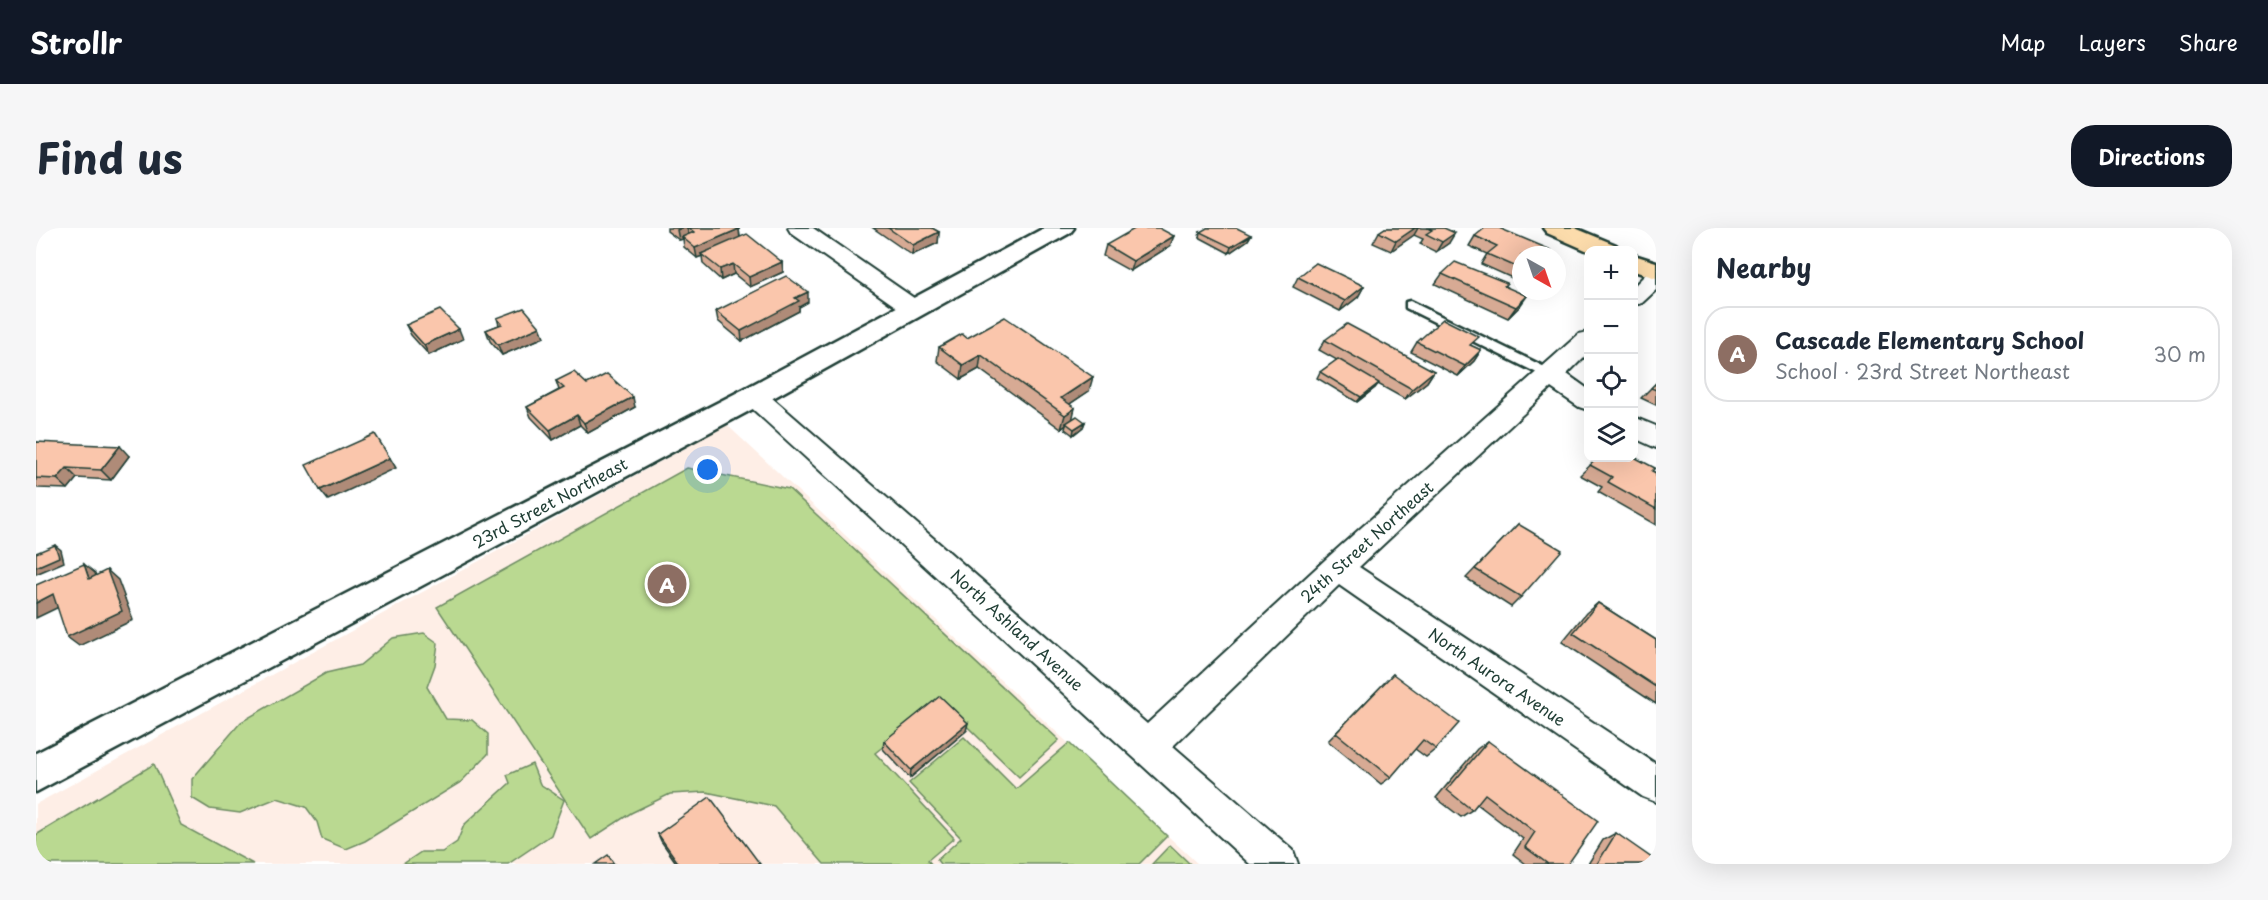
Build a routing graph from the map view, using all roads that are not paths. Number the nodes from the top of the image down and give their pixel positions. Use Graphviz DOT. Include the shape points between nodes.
graph roads {
  1 [pos="799,228"];
  2 [pos="1062,228"];
  3 [pos="1555,228"];
  4 [pos="1598,246"];
  5 [pos="1638,264"];
  6 [pos="1656,272"];
  7 [pos="1656,277"];
  8 [pos="1638,294"];
  9 [pos="1410,305"];
  10 [pos="913,308"];
  11 [pos="1584,344"];
  12 [pos="1551,375"];
  13 [pos="754,396"];
  14 [pos="1584,398"];
  15 [pos="1638,428"];
  16 [pos="1656,438"];
  17 [pos="1337,568"];
  18 [pos="1148,746"];
  19 [pos="36,773"];
  20 [pos="1656,785"];
  21 [pos="1278,864"];
  1 -- 10 [label="street"];
  2 -- 10 [label="street, 23rd Street Northeast"];
  3 -- 4 [label="highway"];
  5 -- 6 [label="highway"];
  7 -- 8 [label="street"];
  9 -- 12 [label="lane"];
  10 -- 13 [label="street, 23rd Street Northeast"];
  11 -- 12 [label="street, 24th Street Northeast"];
  12 -- 14 [label="street"];
  12 -- 17 [label="street, 24th Street Northeast"];
  13 -- 18 [label="street, North Ashland Avenue"];
  13 -- 19 [label="street, 23rd Street Northeast"];
  15 -- 16 [label="street"];
  17 -- 18 [label="street, 24th Street Northeast"];
  17 -- 20 [label="street, North Aurora Avenue"];
  18 -- 21 [label="street, North Ashland Avenue"];
}
